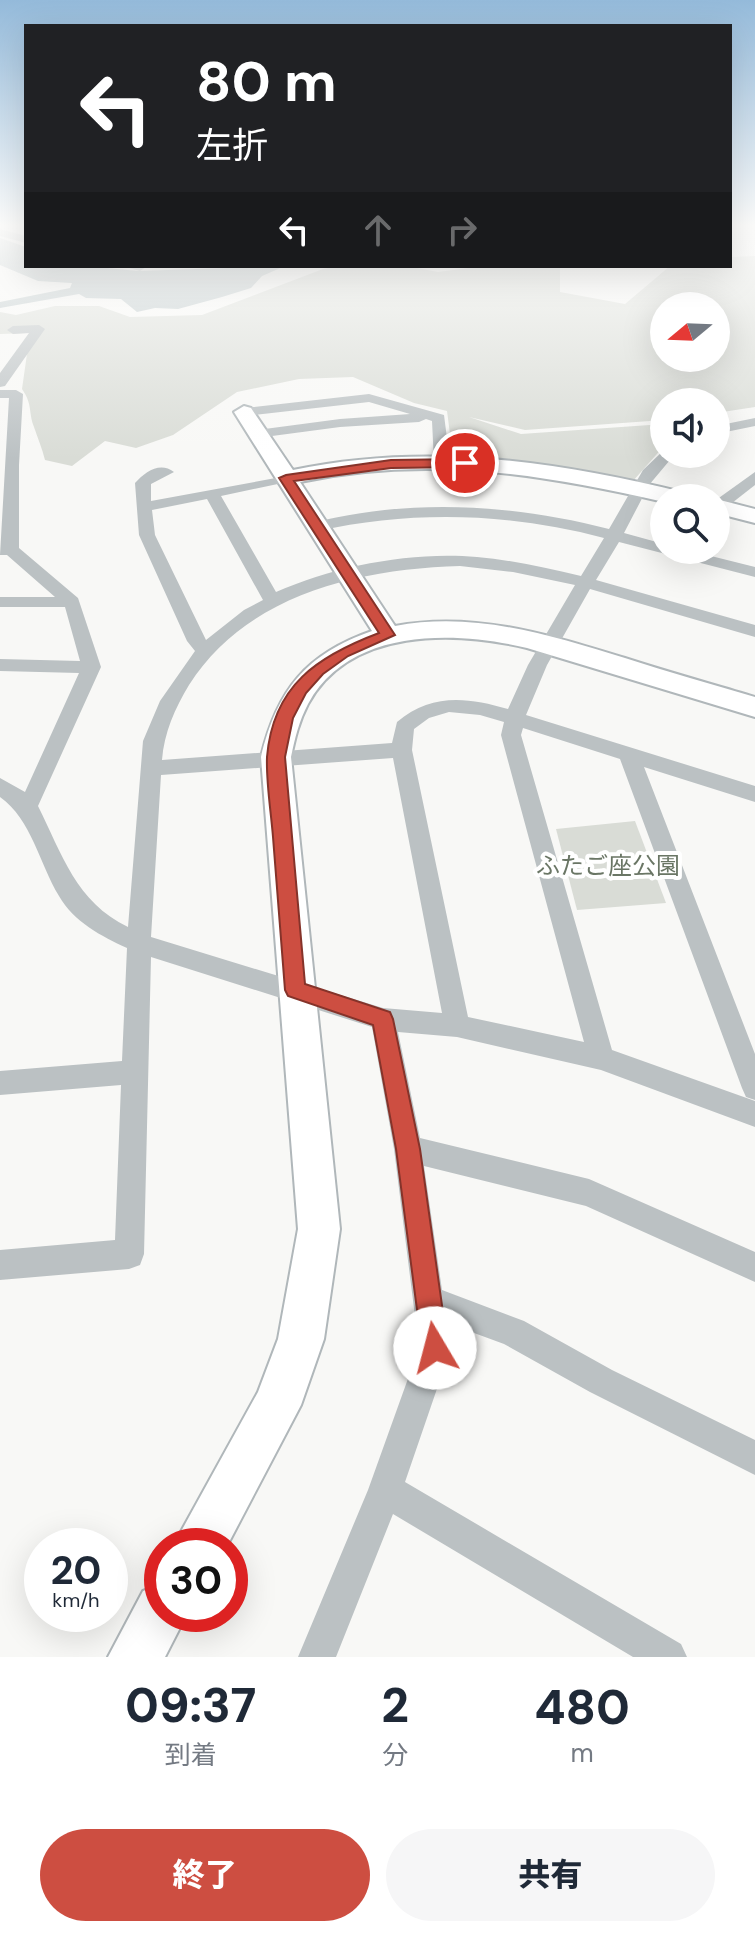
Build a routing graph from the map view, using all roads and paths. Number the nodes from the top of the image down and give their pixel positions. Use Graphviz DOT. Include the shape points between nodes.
graph roads {
  1 [pos="13,330"];
  2 [pos="0,383"];
  3 [pos="0,394"];
  4 [pos="244,412"];
  5 [pos="439,418"];
  6 [pos="755,422"];
  7 [pos="730,427"];
  8 [pos="257,434"];
  9 [pos="442,462"];
  10 [pos="654,468"];
  11 [pos="166,472"];
  12 [pos="755,477"];
  13 [pos="286,478"];
  14 [pos="639,490"];
  15 [pos="650,492"];
  16 [pos="212,494"];
  17 [pos="730,496"];
  18 [pos="143,507"];
  19 [pos="730,509"];
  20 [pos="755,516"];
  21 [pos="318,526"];
  22 [pos="614,536"];
  23 [pos="650,546"];
  24 [pos="6,550"];
  25 [pos="723,564"];
  26 [pos="348,572"];
  27 [pos="755,572"];
  28 [pos="586,584"];
  29 [pos="271,599"];
  30 [pos="0,602"];
  31 [pos="72,602"];
  32 [pos="755,631"];
  33 [pos="388,635"];
  34 [pos="550,644"];
  35 [pos="204,650"];
  36 [pos="0,665"];
  37 [pos="91,667"];
  38 [pos="755,707"];
  39 [pos="513,719"];
  40 [pos="402,750"];
  41 [pos="629,755"];
  42 [pos="276,757"];
  43 [pos="150,768"];
  44 [pos="0,786"];
  45 [pos="755,794"];
  46 [pos="26,804"];
  47 [pos="139,943"];
  48 [pos="295,990"];
  49 [pos="383,1019"];
  50 [pos="457,1026"];
  51 [pos="601,1058"];
  52 [pos="135,1072"];
  53 [pos="0,1083"];
  54 [pos="755,1088"];
  55 [pos="755,1114"];
  56 [pos="408,1149"];
  57 [pos="0,1265"];
  58 [pos="755,1267"];
  59 [pos="428,1300"];
  60 [pos="755,1458"];
  61 [pos="385,1490"];
  62 [pos="209,1528"];
  63 [pos="149,1632"];
  64 [pos="135,1657"];
  65 [pos="317,1657"];
  66 [pos="668,1657"];
  1 -- 2 [label="street" via="39,329"];
  3 -- 24 [label="street" via="16,394"];
  4 -- 5 [label="street" via="369,398"];
  4 -- 8 [label="street"];
  5 -- 8 [label="street"];
  5 -- 9 [label="street"];
  6 -- 7 [label="street"];
  8 -- 13 [label="street"];
  9 -- 13 [label="street"];
  9 -- 14 [label="street" via="509,465"];
  10 -- 14 [label="street"];
  11 -- 18 [label="street" via="143,483"];
  12 -- 17 [label="street"];
  13 -- 16 [label="street"];
  13 -- 21 [label="street"];
  14 -- 15 [label="street"];
  14 -- 22 [label="street"];
  16 -- 18 [label="street"];
  16 -- 29 [label="street"];
  18 -- 35 [label="street" via="147,535"];
  19 -- 20 [label="street"];
  21 -- 22 [label="street" via="375,516 487,513 565,523"];
  21 -- 26 [label="street"];
  22 -- 23 [label="street"];
  22 -- 28 [label="street"];
  24 -- 31 [label="street"];
  25 -- 27 [label="street"];
  26 -- 28 [label="street" via="475,562"];
  26 -- 29 [label="street"];
  26 -- 33 [label="street"];
  28 -- 32 [label="street"];
  28 -- 34 [label="street"];
  29 -- 35 [label="street"];
  30 -- 31 [label="street"];
  31 -- 37 [label="street"];
  33 -- 34 [label="street" via="449,628"];
  33 -- 42 [label="street" via="342,653 299,690 284,718"];
  34 -- 38 [label="street"];
  34 -- 39 [label="street"];
  35 -- 43 [label="street" via="163,711"];
  36 -- 37 [label="street"];
  37 -- 46 [label="street"];
  39 -- 40 [label="street" via="449,703 430,708 404,727"];
  39 -- 41 [label="street"];
  39 -- 51 [label="street" via="511,735"];
  40 -- 42 [label="street"];
  40 -- 50 [label="street"];
  41 -- 45 [label="street"];
  41 -- 54 [label="street"];
  42 -- 43 [label="street"];
  42 -- 48 [label="street"];
  43 -- 47 [label="street"];
  44 -- 46 [label="street"];
  46 -- 47 [label="street" via="69,893 100,924"];
  47 -- 48 [label="street"];
  47 -- 52 [label="street"];
  48 -- 49 [label="street"];
  48 -- 62 [label="street" via="319,1229 310,1298 277,1405"];
  49 -- 50 [label="street"];
  49 -- 56 [label="street"];
  50 -- 51 [label="street"];
  51 -- 55 [label="street"];
  52 -- 53 [label="street"];
  52 -- 57 [label="street" via="129,1254"];
  56 -- 58 [label="street" via="589,1193"];
  56 -- 59 [label="street"];
  59 -- 60 [label="street" via="513,1332"];
  59 -- 61 [label="street" via="435,1348"];
  61 -- 65 [label="street"];
  61 -- 66 [label="street"];
  63 -- 64 [label="street"];
}
